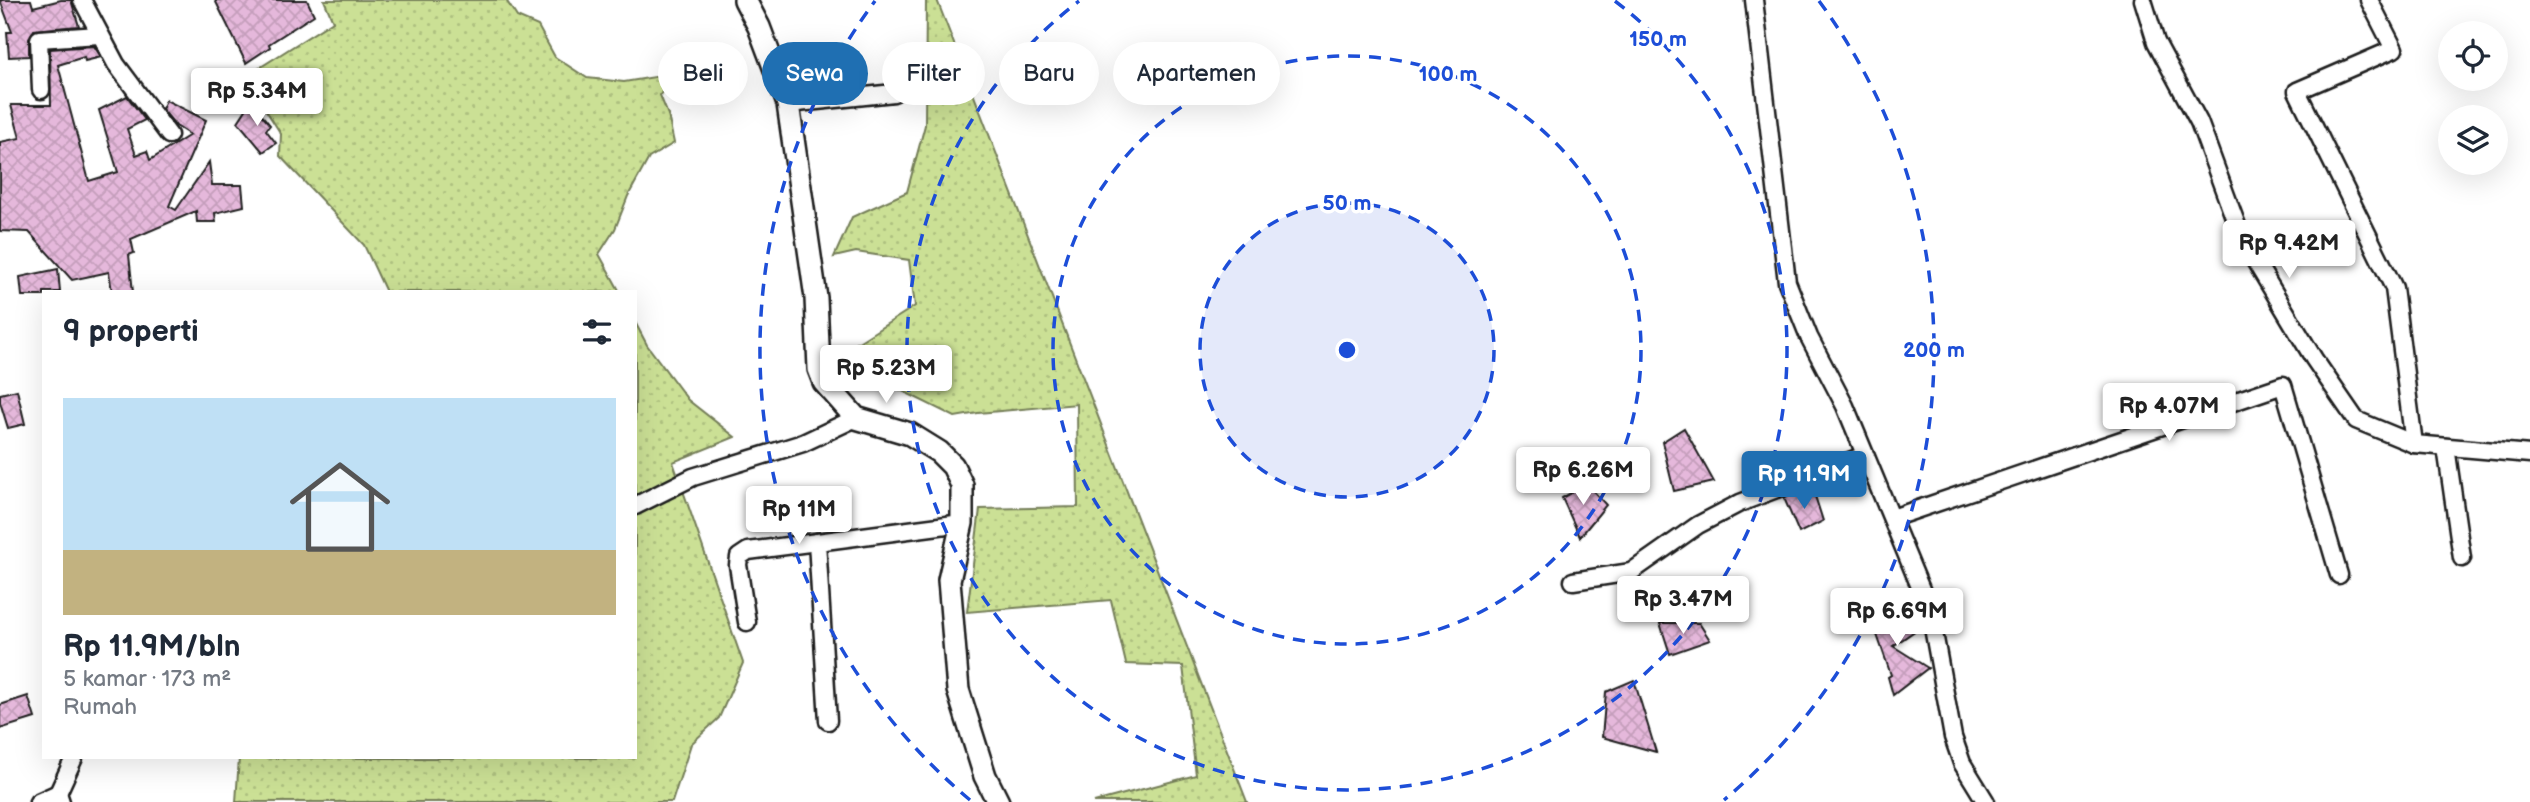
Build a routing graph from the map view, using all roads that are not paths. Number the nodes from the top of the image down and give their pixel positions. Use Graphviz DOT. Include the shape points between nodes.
graph roads {
  1 [pos="82,0"];
  2 [pos="746,0"];
  3 [pos="1754,0"];
  4 [pos="2143,0"];
  5 [pos="2369,0"];
  6 [pos="99,35"];
  7 [pos="765,42"];
  8 [pos="41,90"];
  9 [pos="788,105"];
  10 [pos="169,135"];
  11 [pos="856,418"];
  12 [pos="2414,444"];
  13 [pos="2445,447"];
  14 [pos="2530,454"];
  15 [pos="1865,455"];
  16 [pos="637,505"];
  17 [pos="1892,518"];
  18 [pos="962,523"];
  19 [pos="817,542"];
  20 [pos="2462,558"];
  21 [pos="2339,575"];
  22 [pos="1573,581"];
  23 [pos="747,622"];
  24 [pos="828,721"];
  25 [pos="74,759"];
  26 [pos="59,797"];
  27 [pos="38,802"];
  28 [pos="998,802"];
  29 [pos="1986,802"];
  1 -- 6 [label="street"];
  2 -- 7 [label="street"];
  3 -- 15 [label="street" via="1787,282"];
  4 -- 12 [label="street" via="2157,41 2199,122 2242,239 2314,359 2356,420"];
  5 -- 12 [label="street" via="2394,49 2297,91 2395,289"];
  6 -- 8 [label="street" via="39,39"];
  6 -- 10 [label="street"];
  9 -- 11 [label="street" via="816,298 819,369 824,382"];
  11 -- 16 [label="street" via="803,443 693,477"];
  11 -- 18 [label="street" via="910,434 939,452 962,485"];
  12 -- 13 [label="street"];
  13 -- 14 [label="street"];
  13 -- 20 [label="street"];
  15 -- 17 [label="street"];
  15 -- 22 [label="street" via="1740,502 1631,572"];
  17 -- 21 [label="street" via="2283,385"];
  17 -- 29 [label="street" via="1930,611 1953,737 1962,763"];
  18 -- 19 [label="street"];
  18 -- 28 [label="street" via="949,580 958,690"];
  19 -- 23 [label="street" via="747,551 739,557"];
  19 -- 24 [label="street"];
  25 -- 26 [label="street"];
  26 -- 27 [label="street"];
}
